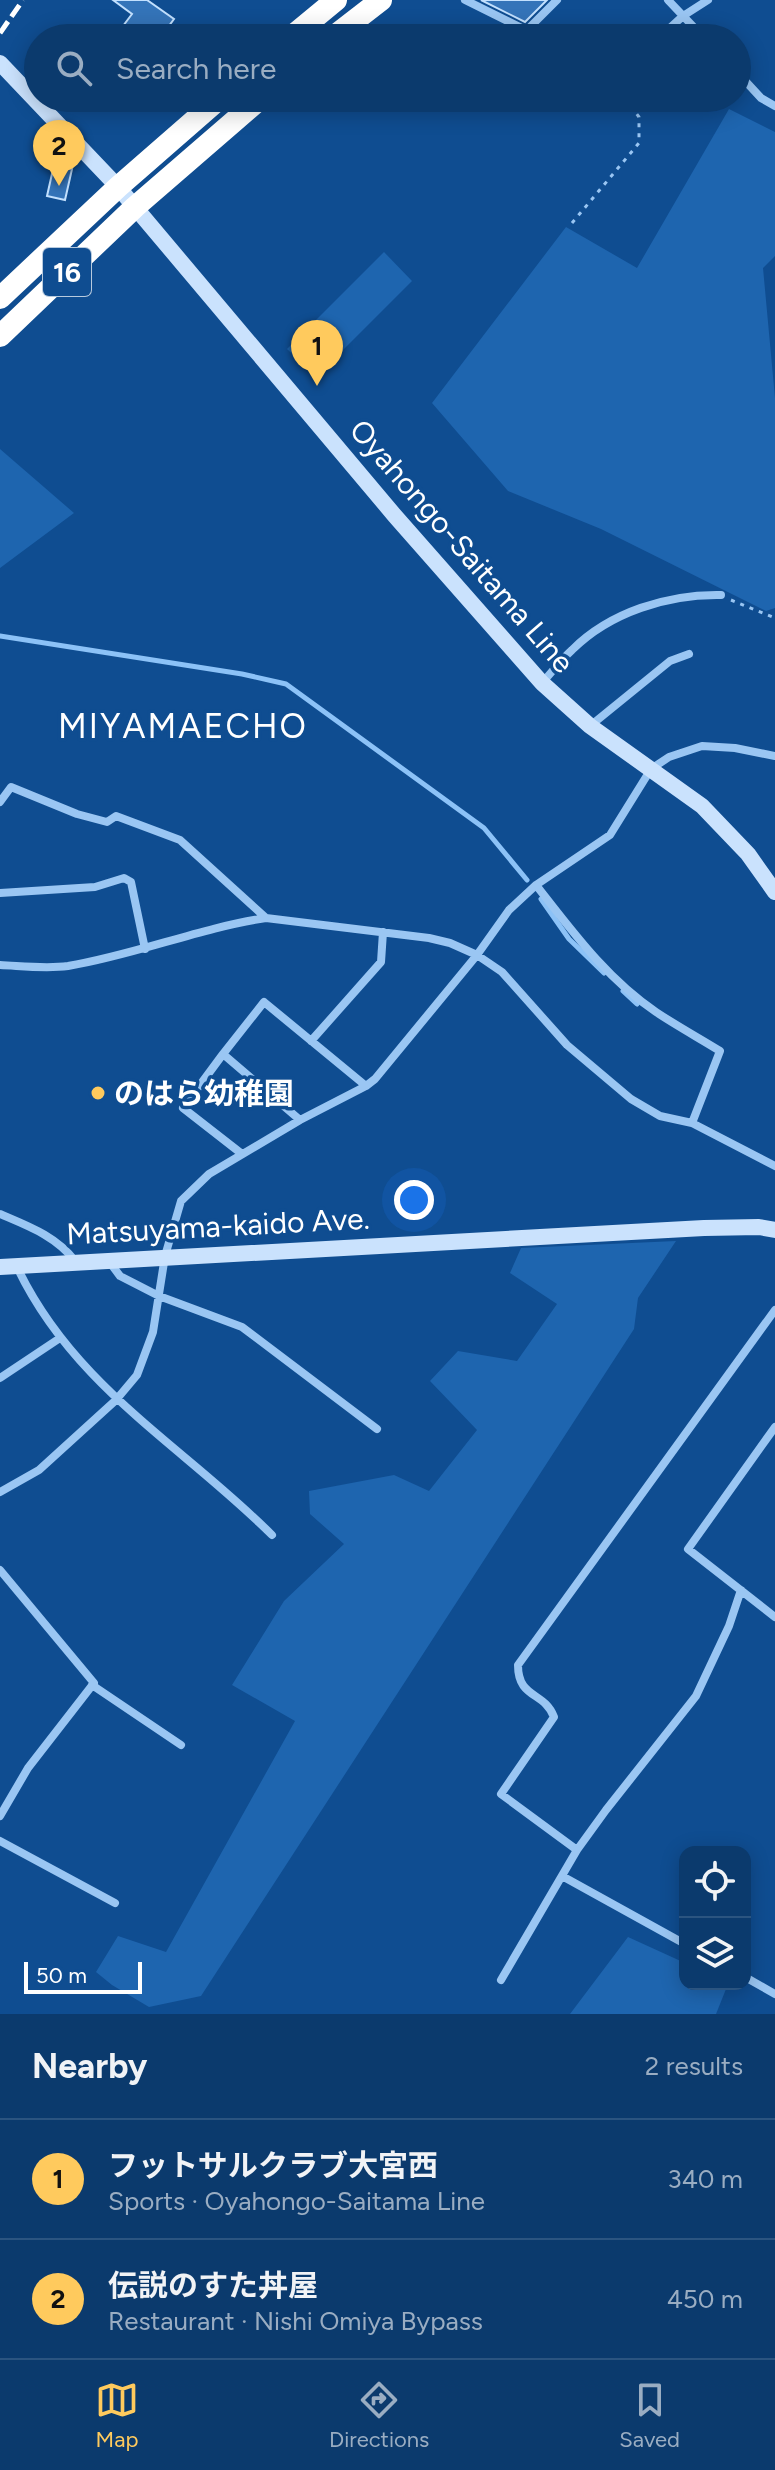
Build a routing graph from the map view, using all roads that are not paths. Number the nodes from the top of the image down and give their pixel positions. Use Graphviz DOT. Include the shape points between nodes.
graph roads {
  1 [pos="336,0"];
  2 [pos="381,0"];
  3 [pos="465,0"];
  4 [pos="557,0"];
  5 [pos="668,0"];
  6 [pos="708,0"];
  7 [pos="683,16"];
  8 [pos="307,24"];
  9 [pos="350,24"];
  10 [pos="515,24"];
  11 [pos="533,24"];
  12 [pos="674,24"];
  13 [pos="691,24"];
  14 [pos="0,63"];
  15 [pos="751,87"];
  16 [pos="24,88"];
  17 [pos="775,106"];
  18 [pos="47,112"];
  19 [pos="204,112"];
  20 [pos="245,112"];
  21 [pos="118,187"];
  22 [pos="135,207"];
  23 [pos="0,298"];
  24 [pos="0,336"];
  25 [pos="721,595"];
  26 [pos="689,654"];
  27 [pos="542,683"];
  28 [pos="590,726"];
  29 [pos="775,756"];
  30 [pos="651,769"];
  31 [pos="0,802"];
  32 [pos="536,885"];
  33 [pos="775,892"];
  34 [pos="0,893"];
  35 [pos="266,918"];
  36 [pos="383,932"];
  37 [pos="145,949"];
  38 [pos="477,955"];
  39 [pos="0,965"];
  40 [pos="311,1041"];
  41 [pos="223,1054"];
  42 [pos="366,1086"];
  43 [pos="300,1120"];
  44 [pos="692,1123"];
  45 [pos="242,1154"];
  46 [pos="775,1166"];
  47 [pos="0,1214"];
  48 [pos="775,1230"];
  49 [pos="165,1256"];
  50 [pos="108,1260"];
  51 [pos="76,1261"];
  52 [pos="8,1266"];
  53 [pos="159,1296"];
  54 [pos="775,1310"];
  55 [pos="60,1338"];
  56 [pos="0,1378"];
  57 [pos="116,1400"];
  58 [pos="775,1427"];
  59 [pos="377,1429"];
  60 [pos="0,1492"];
  61 [pos="272,1535"];
  62 [pos="0,1570"];
  63 [pos="741,1590"];
  64 [pos="775,1617"];
  65 [pos="92,1685"];
  66 [pos="181,1745"];
  67 [pos="0,1816"];
  68 [pos="0,1841"];
  69 [pos="577,1850"];
  70 [pos="562,1876"];
  71 [pos="115,1903"];
  72 [pos="679,1941"];
  73 [pos="501,1980"];
  74 [pos="751,1980"];
  75 [pos="775,1994"];
  1 -- 8 [label="highway"];
  2 -- 9 [label="highway"];
  3 -- 10 [label="street"];
  4 -- 11 [label="street"];
  5 -- 7 [label="street"];
  6 -- 7 [label="street"];
  7 -- 12 [label="street"];
  7 -- 13 [label="street"];
  14 -- 16 [label="main road, Oyahongo-Saitama Line"];
  15 -- 17 [label="street"];
  18 -- 21 [label="main road, Oyahongo-Saitama Line"];
  19 -- 21 [label="highway, 16"];
  20 -- 22 [label="highway, 16"];
  21 -- 22 [label="main road, Oyahongo-Saitama Line"];
  21 -- 23 [label="highway, 16"];
  22 -- 24 [label="highway, 16"];
  22 -- 27 [label="main road, Oyahongo-Saitama Line"];
  25 -- 27 [label="street" via="692,594 642,607 605,624 573,648"];
  26 -- 28 [label="street" via="670,661"];
  27 -- 28 [label="main road, Oyahongo-Saitama Line"];
  28 -- 30 [label="main road, Oyahongo-Saitama Line"];
  29 -- 30 [label="street" via="702,746"];
  30 -- 32 [label="street" via="610,835"];
  30 -- 33 [label="main road, Oyahongo-Saitama Line" via="728,831"];
  31 -- 35 [label="street" via="11,787 77,814 107,822 116,816 180,840"];
  32 -- 38 [label="street" via="509,910"];
  32 -- 44 [label="street" via="617,980 654,1011 720,1051"];
  34 -- 37 [label="street" via="95,887 124,878 131,882"];
  35 -- 36 [label="street"];
  35 -- 37 [label="street"];
  36 -- 38 [label="street" via="450,943"];
  36 -- 40 [label="street" via="381,962"];
  37 -- 39 [label="street" via="65,966"];
  38 -- 42 [label="street"];
  38 -- 44 [label="street" via="502,972 567,1045 631,1099 660,1116"];
  40 -- 41 [label="street" via="264,1002"];
  40 -- 42 [label="street"];
  41 -- 43 [label="street"];
  41 -- 45 [label="street" via="183,1108"];
  42 -- 43 [label="street"];
  43 -- 45 [label="street"];
  44 -- 46 [label="street"];
  45 -- 49 [label="street" via="209,1174 181,1201"];
  47 -- 51 [label="street" via="50,1236"];
  48 -- 49 [label="main road, Matsuyama-kaido Ave." via="704,1228"];
  49 -- 50 [label="main road, Matsuyama-kaido Ave."];
  49 -- 53 [label="street"];
  50 -- 51 [label="main road, Matsuyama-kaido Ave."];
  50 -- 53 [label="street" via="120,1276"];
  51 -- 52 [label="main road, Matsuyama-kaido Ave."];
  52 -- 55 [label="street"];
  53 -- 57 [label="street" via="137,1375"];
  53 -- 59 [label="street" via="242,1327"];
  54 -- 69 [label="street" via="518,1665 518,1679 554,1717 501,1794"];
  55 -- 56 [label="street"];
  55 -- 57 [label="street"];
  57 -- 60 [label="street" via="39,1470"];
  57 -- 61 [label="street"];
  58 -- 63 [label="street" via="688,1549"];
  62 -- 65 [label="street"];
  63 -- 64 [label="street"];
  63 -- 69 [label="street" via="696,1696"];
  65 -- 66 [label="street"];
  65 -- 67 [label="street" via="28,1768"];
  68 -- 71 [label="street"];
  69 -- 70 [label="street"];
  70 -- 72 [label="street"];
  70 -- 73 [label="street"];
  74 -- 75 [label="street"];
}
